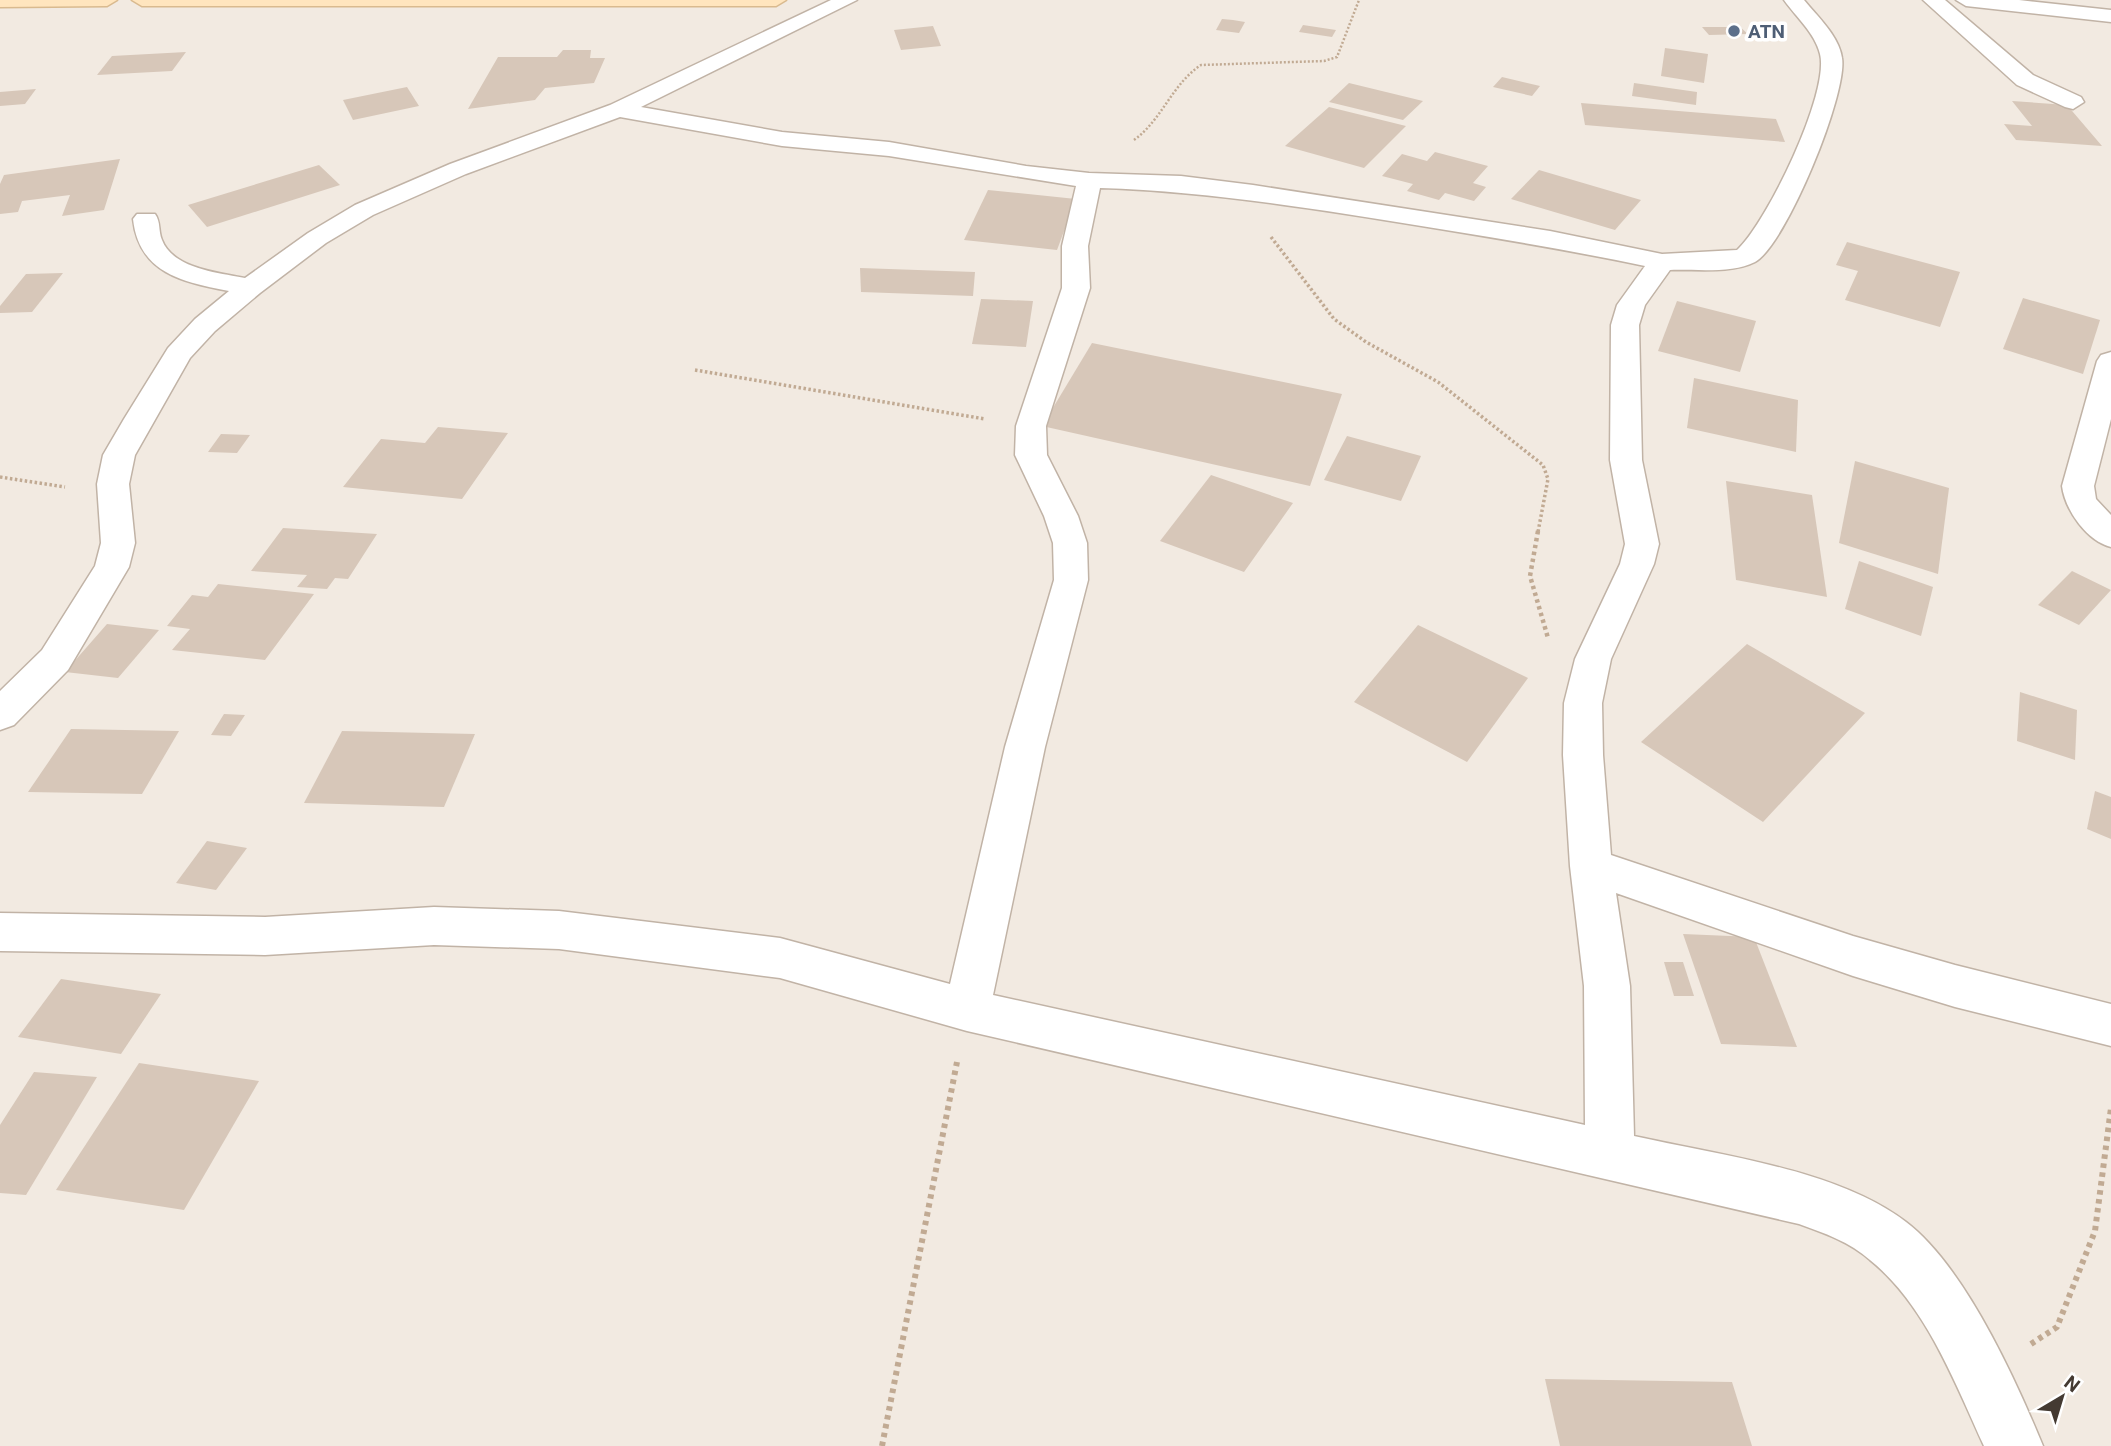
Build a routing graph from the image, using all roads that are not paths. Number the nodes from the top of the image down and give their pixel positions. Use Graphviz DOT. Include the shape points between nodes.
graph roads {
  1 [pos="107,0"];
  2 [pos="142,0"];
  3 [pos="776,0"];
  4 [pos="847,0"];
  5 [pos="1794,0"];
  6 [pos="1933,0"];
  7 [pos="1966,0"];
  8 [pos="0,1"];
  9 [pos="2111,16"];
  10 [pos="2073,102"];
  11 [pos="618,110"];
  12 [pos="1089,180"];
  13 [pos="146,219"];
  14 [pos="1662,262"];
  15 [pos="250,287"];
  16 [pos="2111,361"];
  17 [pos="2111,536"];
  18 [pos="0,715"];
  19 [pos="1591,866"];
  20 [pos="0,932"];
  21 [pos="967,1010"];
  22 [pos="2111,1025"];
  23 [pos="1610,1157"];
  24 [pos="2014,1446"];
  1 -- 8 [label="main road"];
  2 -- 3 [label="main road"];
  4 -- 11 [label="street"];
  5 -- 14 [label="street" via="1829,47 1832,86 1764,234 1746,256 1713,262"];
  6 -- 10 [label="street" via="2025,80"];
  7 -- 9 [label="street"];
  11 -- 12 [label="street" via="782,139 890,149"];
  11 -- 15 [label="street" via="374,205 317,238"];
  12 -- 14 [label="street" via="1130,179 1238,190 1550,239"];
  12 -- 21 [label="street" via="1075,246 1076,288 1031,426 1031,455 1070,544 1071,580 1025,747"];
  13 -- 15 [label="street" via="149,240 164,261 199,276"];
  14 -- 19 [label="street" via="1631,305 1625,325 1626,460 1642,544 1593,659 1583,703"];
  15 -- 18 [label="street" via="178,354 119,456 114,495 118,543 102,587 55,660"];
  16 -- 17 [label="street" via="2078,486 2080,502"];
  19 -- 22 [label="street" via="1879,963"];
  19 -- 23 [label="street" via="1607,986"];
  20 -- 21 [label="street" via="265,936 435,926 559,930 780,958"];
  21 -- 23 [label="street"];
  23 -- 24 [label="street" via="1799,1198 1853,1219 1889,1241 1919,1270 1981,1377"];
}
